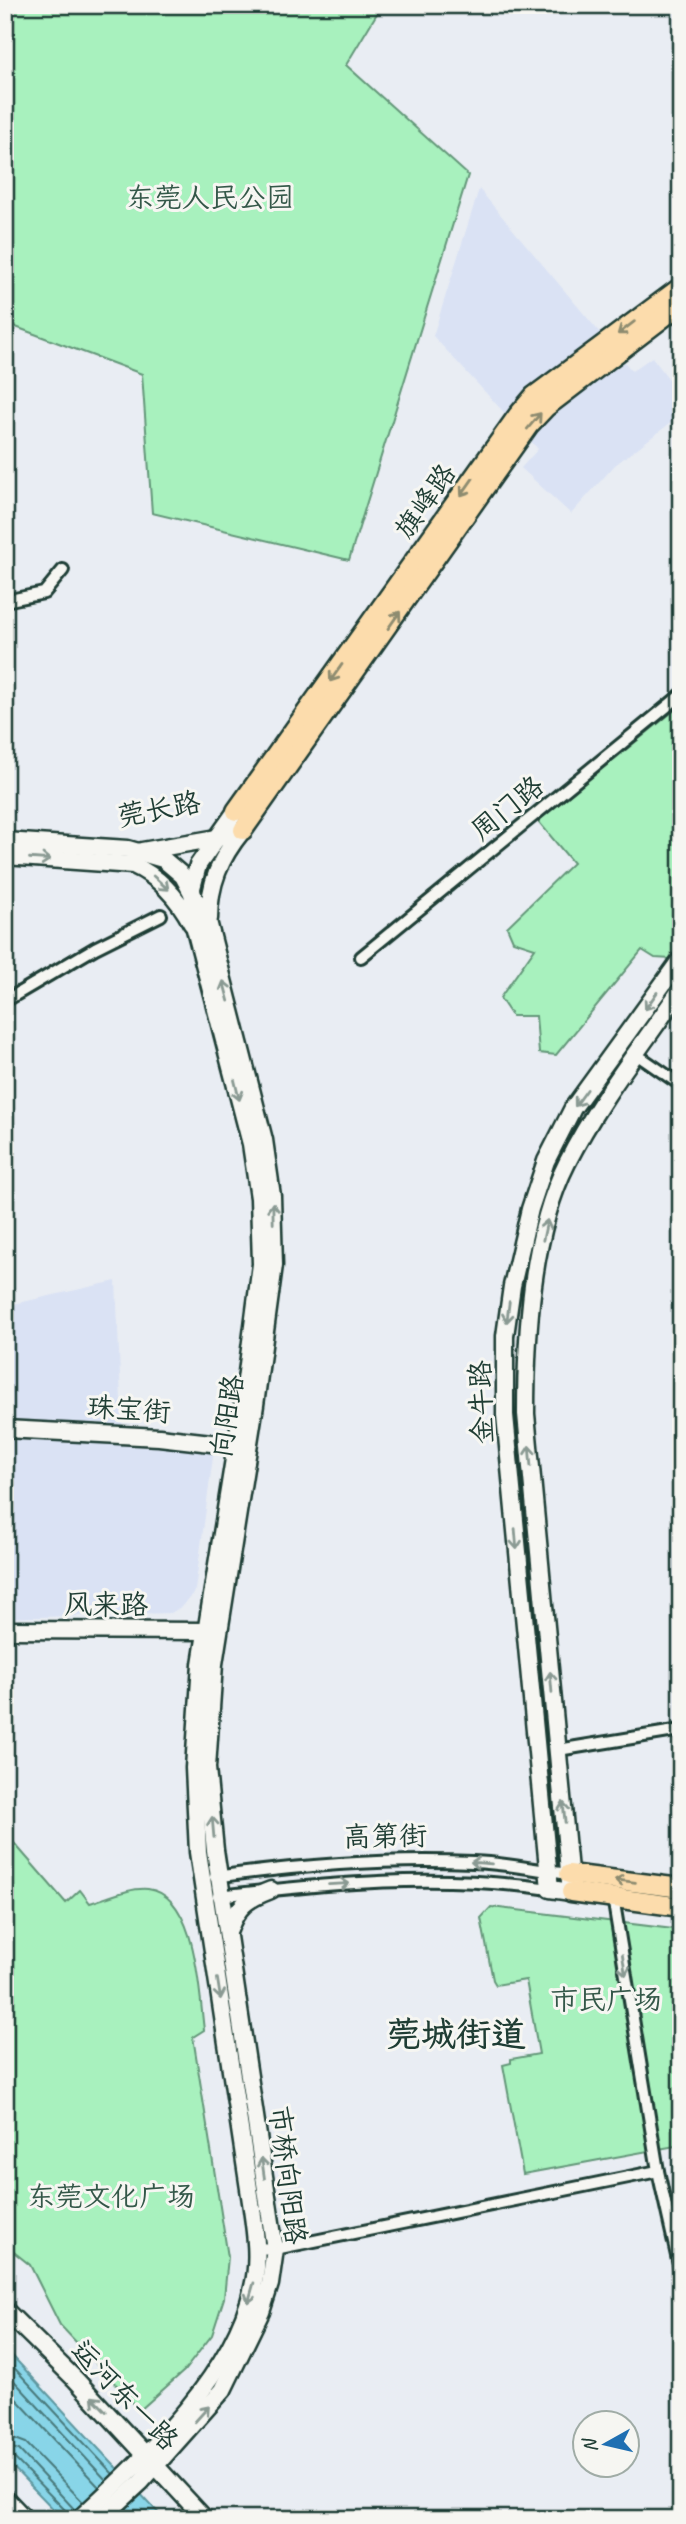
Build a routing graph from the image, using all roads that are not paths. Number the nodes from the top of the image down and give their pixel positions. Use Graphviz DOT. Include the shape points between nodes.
graph roads {
  1 [pos="681,287"];
  2 [pos="681,304"];
  3 [pos="63,570"];
  4 [pos="5,601"];
  5 [pos="681,695"];
  6 [pos="263,791"];
  7 [pos="236,811"];
  8 [pos="248,824"];
  9 [pos="215,838"];
  10 [pos="5,841"];
  11 [pos="97,847"];
  12 [pos="138,851"];
  13 [pos="73,853"];
  14 [pos="5,856"];
  15 [pos="192,888"];
  16 [pos="161,915"];
  17 [pos="202,927"];
  18 [pos="361,957"];
  19 [pos="681,958"];
  20 [pos="680,992"];
  21 [pos="5,1001"];
  22 [pos="636,1054"];
  23 [pos="681,1085"];
  24 [pos="5,1429"];
  25 [pos="242,1446"];
  26 [pos="5,1630"];
  27 [pos="206,1631"];
  28 [pos="681,1730"];
  29 [pos="558,1750"];
  30 [pos="548,1871"];
  31 [pos="219,1877"];
  32 [pos="202,1879"];
  33 [pos="570,1883"];
  34 [pos="681,1888"];
  35 [pos="550,1889"];
  36 [pos="271,1890"];
  37 [pos="213,1897"];
  38 [pos="613,1898"];
  39 [pos="681,1907"];
  40 [pos="225,1919"];
  41 [pos="208,1922"];
  42 [pos="228,1936"];
  43 [pos="658,2171"];
  44 [pos="257,2248"];
  45 [pos="275,2249"];
  46 [pos="681,2274"];
  47 [pos="5,2310"];
  48 [pos="151,2459"];
  49 [pos="136,2476"];
  50 [pos="5,2498"];
  51 [pos="24,2519"];
  52 [pos="79,2519"];
  53 [pos="101,2519"];
  54 [pos="205,2519"];
  1 -- 6 [label="main road, 旗峰路, one-way" via="534,397 518,415"];
  6 -- 2 [label="main road, 旗峰路, one-way" via="530,425 546,407"];
  3 -- 4 [label="street" via="44,593"];
  5 -- 18 [label="street, 周门路"];
  6 -- 7 [label="main road, 莞长路"];
  6 -- 8 [label="main road"];
  7 -- 9 [label="main road"];
  7 -- 11 [label="main road, 莞长路" via="211,828"];
  8 -- 9 [label="main road"];
  8 -- 17 [label="main road" via="226,850 215,874"];
  9 -- 12 [label="main road"];
  9 -- 15 [label="main road" via="198,865"];
  10 -- 13 [label="main road"];
  11 -- 12 [label="main road"];
  11 -- 13 [label="main road"];
  12 -- 13 [label="main road"];
  12 -- 15 [label="main road" via="163,859"];
  14 -- 13 [label="main road, one-way"];
  13 -- 17 [label="main road, one-way" via="146,871"];
  15 -- 17 [label="main road"];
  16 -- 21 [label="street"];
  17 -- 25 [label="main road, 向阳路" via="264,1140 272,1196 274,1265"];
  19 -- 30 [label="main road, 金牛路, one-way" via="573,1108 546,1161 512,1286 505,1336 505,1415"];
  20 -- 22 [label="main road"];
  22 -- 23 [label="street"];
  29 -- 22 [label="main road, one-way" via="526,1413 526,1336 549,1211 566,1165"];
  24 -- 25 [label="main road, 珠宝街"];
  25 -- 27 [label="main road, 向阳路"];
  31 -- 25 [label="main road, 向阳路, one-way" via="207,1768 214,1664"];
  26 -- 27 [label="main road, 风来路"];
  27 -- 32 [label="main road, 向阳路" via="194,1768"];
  28 -- 29 [label="street"];
  33 -- 29 [label="main road, one-way"];
  30 -- 31 [label="street, 高第街, one-way" via="475,1862 384,1862"];
  30 -- 33 [label="street, 高第街"];
  30 -- 35 [label="main road, 金牛路"];
  31 -- 32 [label="street, 高第街"];
  31 -- 37 [label="main road, 向阳路"];
  32 -- 37 [label="main road, 向阳路"];
  34 -- 33 [label="main road, one-way"];
  33 -- 35 [label="main road, 高第街"];
  33 -- 38 [label="main road"];
  36 -- 35 [label="street, 高第街, one-way" via="433,1880"];
  36 -- 37 [label="street, 高第街"];
  36 -- 42 [label="main road" via="250,1898 235,1911"];
  37 -- 40 [label="main road, 向阳路"];
  37 -- 41 [label="main road, 向阳路"];
  38 -- 39 [label="main road"];
  38 -- 43 [label="street, one-way"];
  40 -- 42 [label="main road, 市桥向阳路"];
  41 -- 44 [label="main road, 市桥向阳路, one-way"];
  45 -- 42 [label="main road, 市桥向阳路, one-way"];
  43 -- 45 [label="street"];
  43 -- 46 [label="street"];
  44 -- 45 [label="street"];
  44 -- 48 [label="main road, 市桥向阳路, one-way" via="254,2284 235,2334 209,2381"];
  48 -- 45 [label="main road, 市桥向阳路, one-way" via="223,2390 261,2312"];
  48 -- 47 [label="main road, 运河东一路, one-way"];
  48 -- 49 [label="main road, 市桥向阳路"];
  48 -- 54 [label="main road, 运河东一路"];
  49 -- 52 [label="main road"];
  49 -- 53 [label="main road"];
  50 -- 51 [label="main road"];
}
